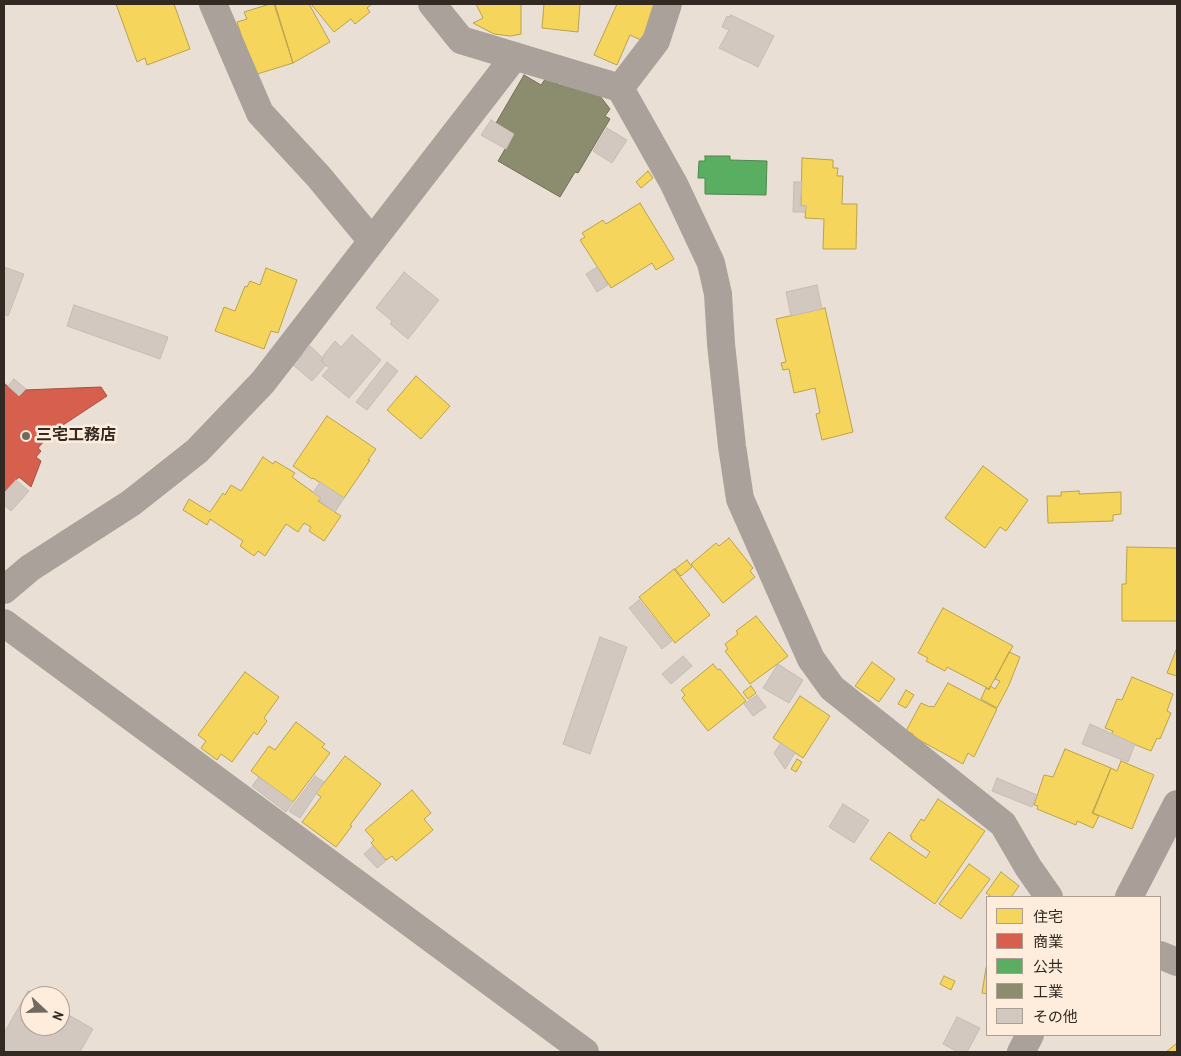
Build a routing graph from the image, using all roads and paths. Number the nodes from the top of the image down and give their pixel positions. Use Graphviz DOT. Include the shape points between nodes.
graph roads {
  1 [pos="213,4"];
  2 [pos="432,4"];
  3 [pos="668,4"];
  4 [pos="515,56"];
  5 [pos="620,88"];
  6 [pos="372,241"];
  7 [pos="4,590"];
  8 [pos="7,633"];
  9 [pos="1177,804"];
  10 [pos="1048,896"];
  11 [pos="1130,896"];
  12 [pos="1161,955"];
  13 [pos="1177,962"];
  14 [pos="1029,1036"];
  15 [pos="585,1052"];
  16 [pos="1021,1052"];
  1 -- 6 [label="street" via="260,113"];
  2 -- 4 [label="street" via="461,40"];
  3 -- 5 [label="street" via="656,41"];
  4 -- 5 [label="street"];
  4 -- 6 [label="street"];
  5 -- 10 [label="street" via="674,184 711,263 718,294 740,499 811,659 832,688 1003,824"];
  6 -- 7 [label="street" via="263,382 196,451 131,503 30,568"];
  8 -- 15 [label="street"];
  9 -- 11 [label="street"];
  12 -- 13 [label="street"];
  14 -- 16 [label="street"];
}
